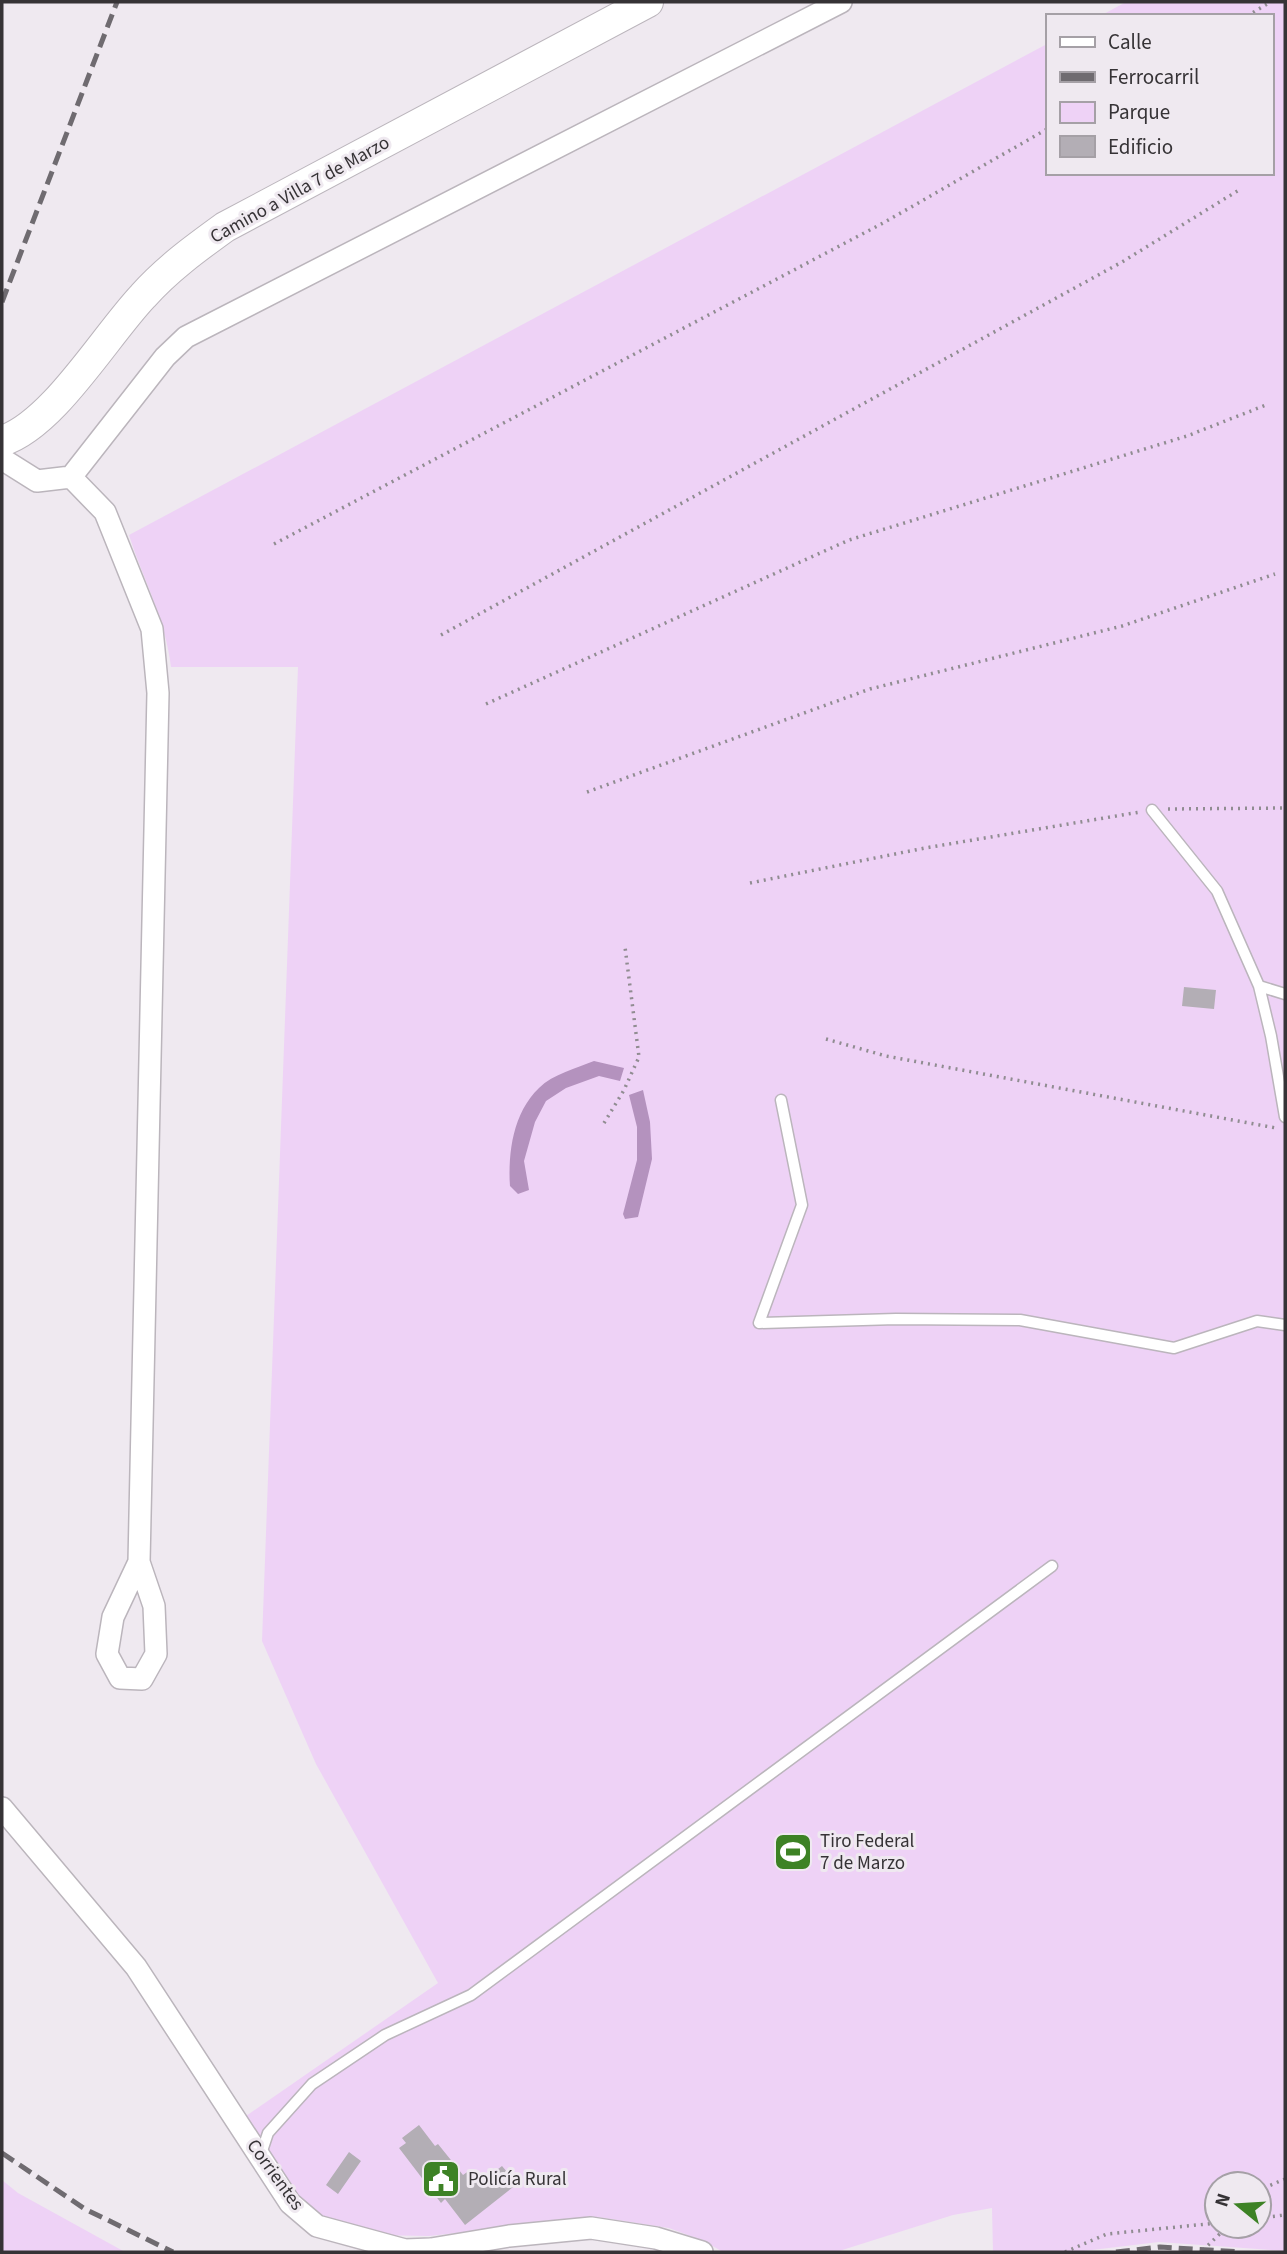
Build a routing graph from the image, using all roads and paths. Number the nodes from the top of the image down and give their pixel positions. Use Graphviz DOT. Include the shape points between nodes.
graph roads {
  1 [pos="648,2"];
  2 [pos="841,2"];
  3 [pos="1269,3"];
  4 [pos="1250,14"];
  5 [pos="1046,131"];
  6 [pos="1239,190"];
  7 [pos="1266,405"];
  8 [pos="2,442"];
  9 [pos="2,459"];
  10 [pos="71,477"];
  11 [pos="274,544"];
  12 [pos="1275,574"];
  13 [pos="441,635"];
  14 [pos="486,704"];
  15 [pos="587,792"];
  16 [pos="1285,808"];
  17 [pos="1152,810"];
  18 [pos="750,883"];
  19 [pos="625,947"];
  20 [pos="1259,986"];
  21 [pos="1285,995"];
  22 [pos="826,1039"];
  23 [pos="781,1100"];
  24 [pos="1285,1117"];
  25 [pos="604,1123"];
  26 [pos="1285,1129"];
  27 [pos="1285,1325"];
  28 [pos="139,1562"];
  29 [pos="1052,1566"];
  30 [pos="2,1808"];
  31 [pos="260,2157"];
  32 [pos="1203,2224"];
  33 [pos="1213,2240"];
  34 [pos="1203,2250"];
  35 [pos="702,2252"];
  36 [pos="1065,2252"];
  1 -- 8 [label="street, Camino a Villa 7 de Marzo" via="226,227 177,262 142,296 66,390 27,430"];
  2 -- 10 [label="street" via="186,337 165,357"];
  3 -- 4 [label="path"];
  5 -- 11 [label="path" via="885,222"];
  6 -- 13 [label="path" via="1122,262"];
  7 -- 14 [label="path" via="1187,436 849,540"];
  9 -- 10 [label="street" via="37,481"];
  10 -- 28 [label="street" via="105,512 152,629 157,681"];
  12 -- 15 [label="path" via="1122,626 870,689"];
  16 -- 17 [label="path"];
  17 -- 18 [label="path"];
  17 -- 20 [label="lane" via="1217,891"];
  19 -- 25 [label="path" via="639,1057"];
  20 -- 21 [label="lane"];
  20 -- 24 [label="lane"];
  22 -- 26 [label="path" via="886,1056"];
  23 -- 27 [label="lane" via="802,1205 759,1323 1020,1320 1174,1348 1257,1321"];
  28 -- 28 [label="street" via="113,1617 107,1654 120,1678 142,1679 156,1654 154,1606"];
  29 -- 31 [label="lane" via="471,1994 385,2035 312,2084 268,2133"];
  30 -- 31 [label="street, Corrientes" via="136,1967"];
  31 -- 35 [label="street, Corrientes" via="290,2203 317,2227 405,2250 591,2228 656,2238"];
  32 -- 36 [label="path" via="1107,2234"];
  33 -- 34 [label="path"];
}
